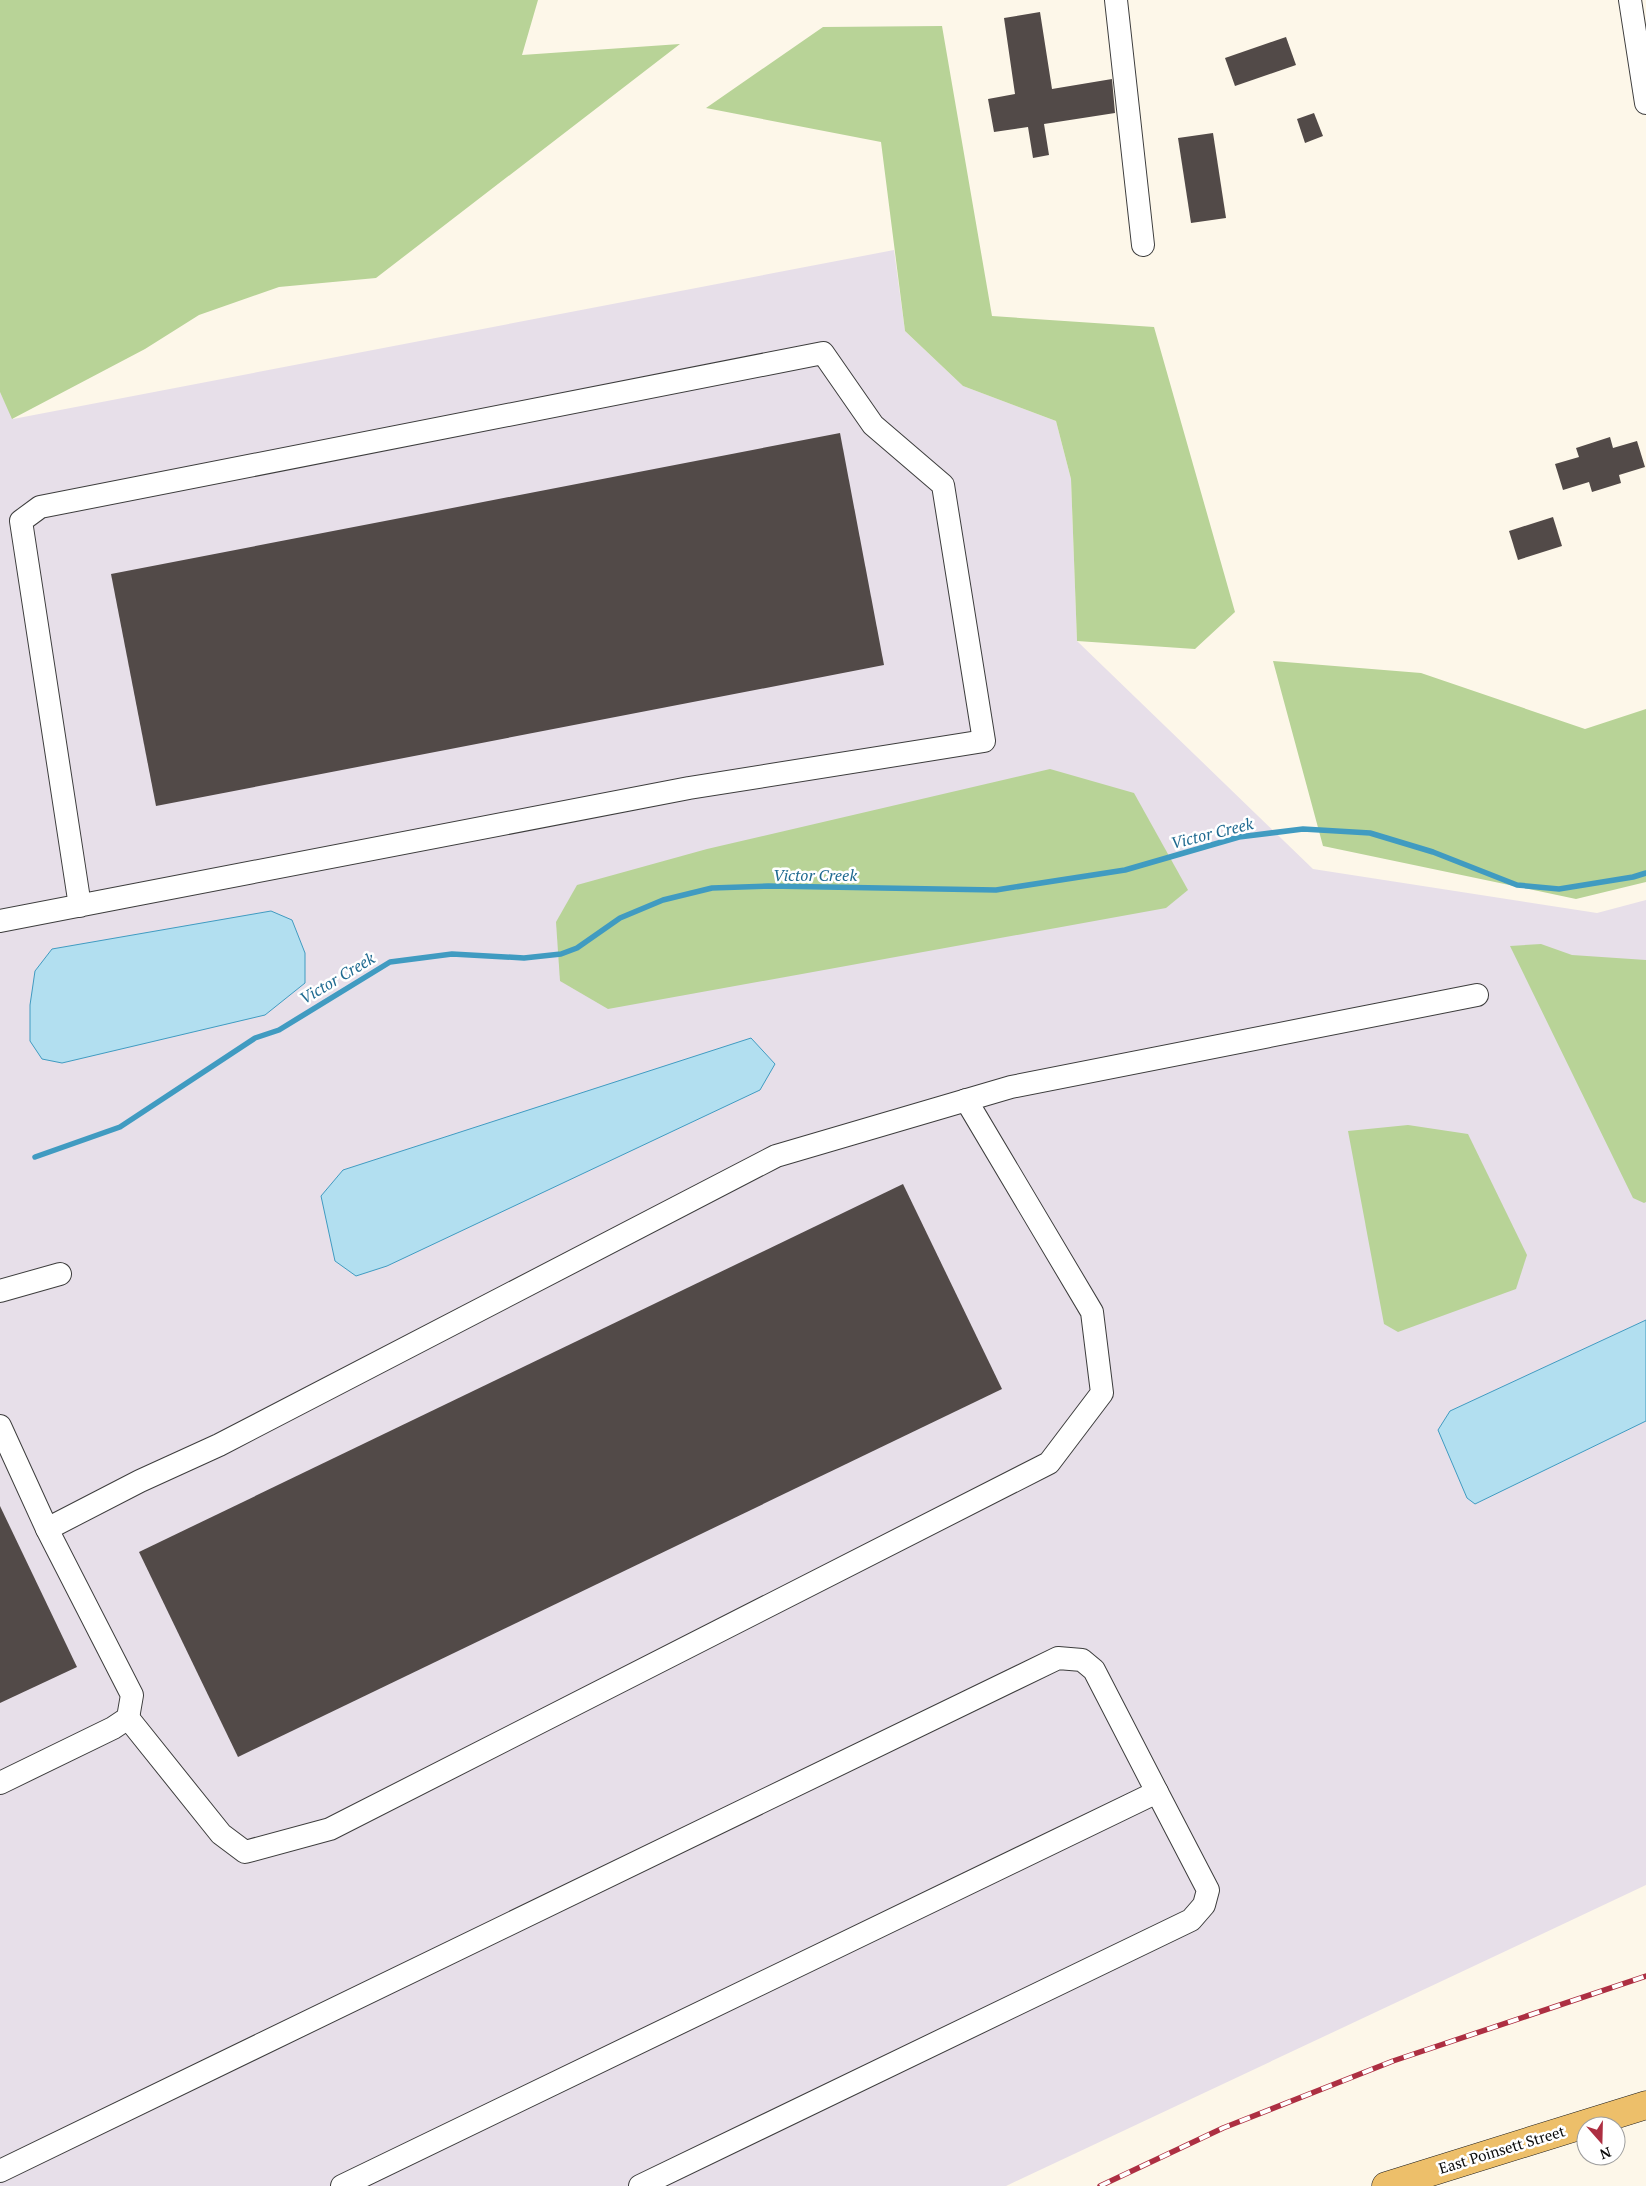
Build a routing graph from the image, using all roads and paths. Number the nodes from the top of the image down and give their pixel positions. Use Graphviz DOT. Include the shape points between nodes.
graph roads {
  1 [pos="1116,0"];
  2 [pos="1630,0"];
  3 [pos="1646,103"];
  4 [pos="1143,245"];
  5 [pos="80,906"];
  6 [pos="0,921"];
  7 [pos="1477,995"];
  8 [pos="966,1100"];
  9 [pos="60,1274"];
  10 [pos="0,1292"];
  11 [pos="0,1426"];
  12 [pos="47,1529"];
  13 [pos="128,1718"];
  14 [pos="0,1782"];
  15 [pos="1157,1792"];
  16 [pos="1646,2105"];
  17 [pos="0,2171"];
  18 [pos="342,2186"];
  19 [pos="640,2186"];
  20 [pos="1386,2186"];
  1 -- 4 [label="lane"];
  2 -- 3 [label="lane"];
  5 -- 5 [label="lane" via="689,788 984,741 944,485 873,425 823,353 40,506 22,521"];
  5 -- 6 [label="lane"];
  7 -- 8 [label="lane" via="1011,1087"];
  8 -- 12 [label="lane" via="776,1156 219,1445"];
  8 -- 13 [label="lane" via="1092,1312 1102,1393 1049,1463 330,1829 274,1845 245,1852 221,1834"];
  9 -- 10 [label="lane"];
  11 -- 12 [label="lane"];
  12 -- 13 [label="lane" via="132,1695"];
  13 -- 14 [label="lane"];
  15 -- 17 [label="lane" via="1094,1670 1082,1660 1058,1658"];
  15 -- 18 [label="lane"];
  15 -- 19 [label="lane" via="1208,1890 1204,1905 1191,1920"];
  16 -- 20 [label="main road, East Poinsett Street"];
}
